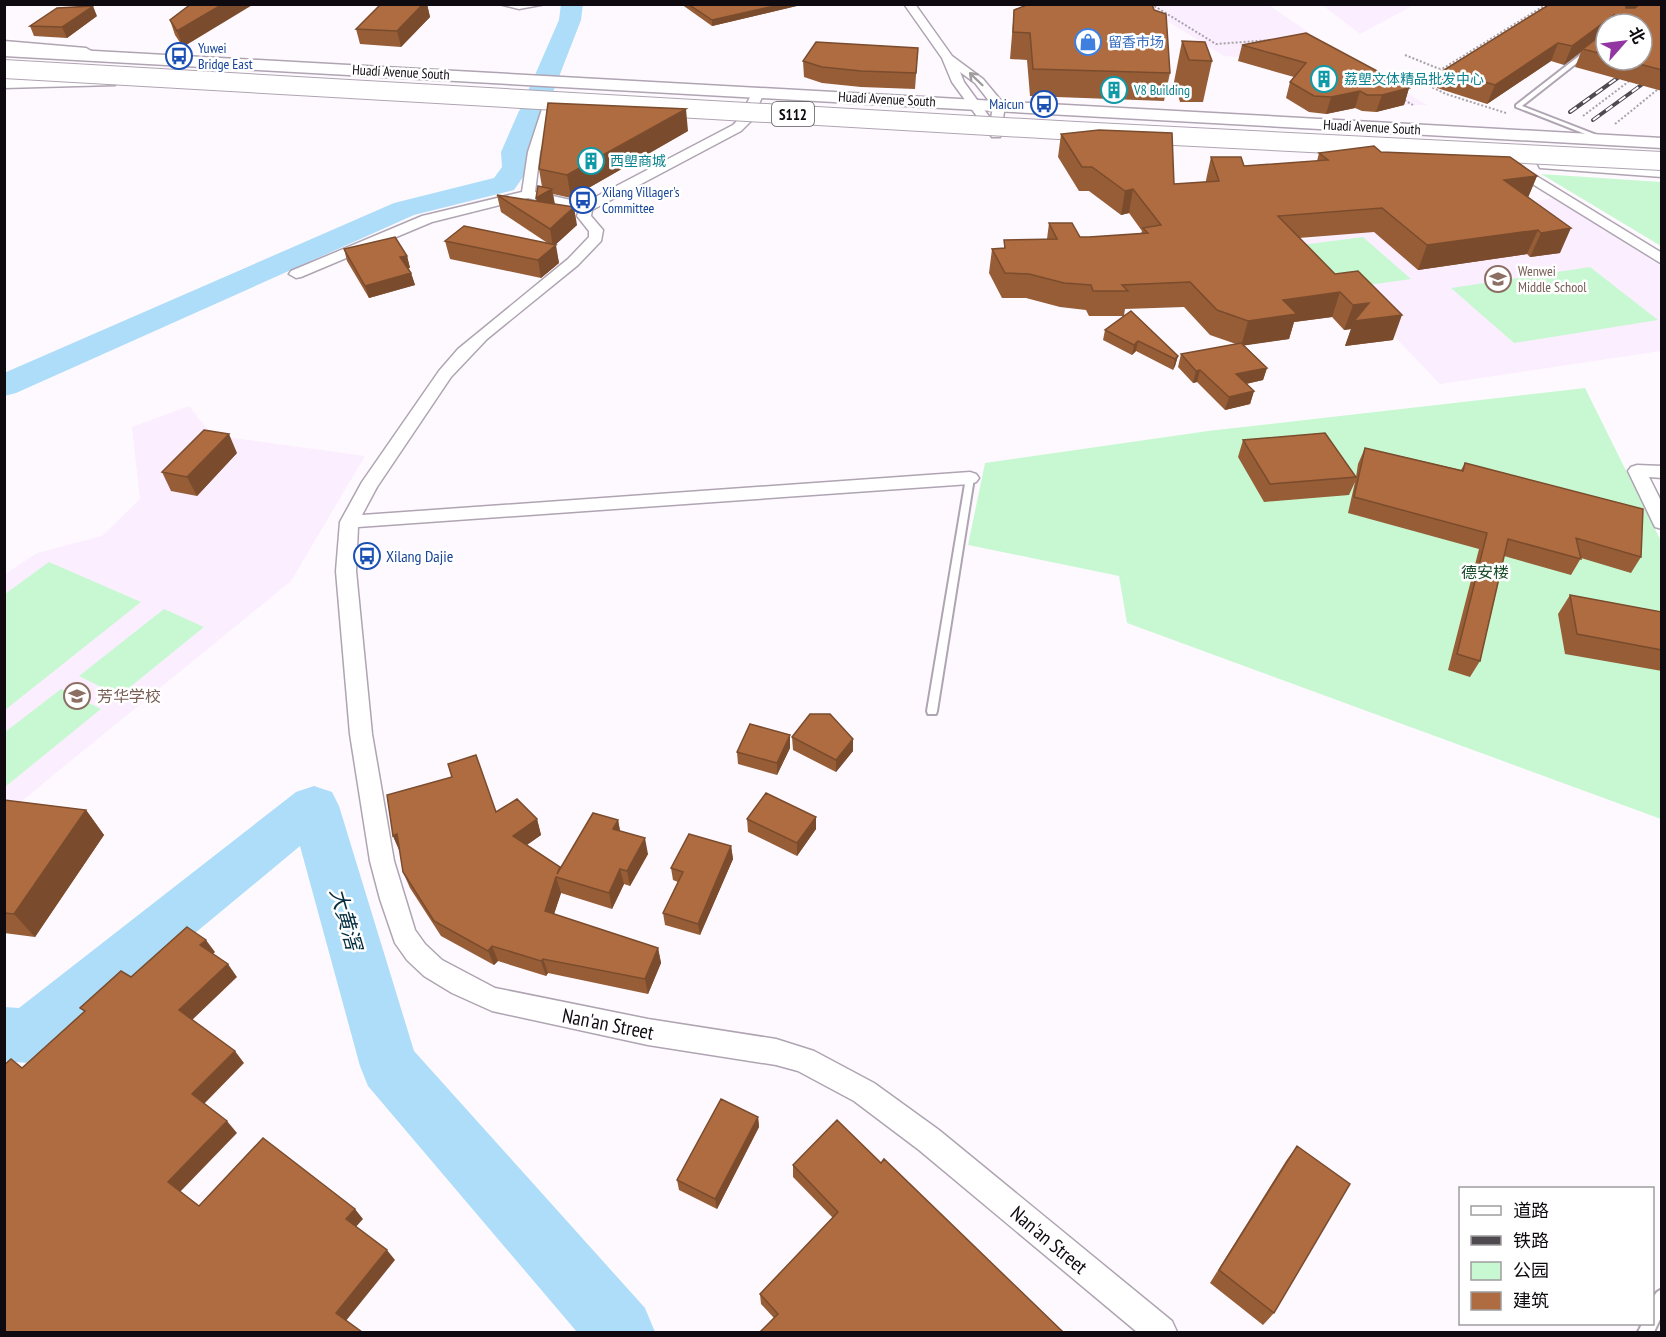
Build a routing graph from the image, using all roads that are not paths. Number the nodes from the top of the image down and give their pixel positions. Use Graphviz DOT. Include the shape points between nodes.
graph roads {
  1 [pos="504,4"];
  2 [pos="541,4"];
  3 [pos="909,4"];
  4 [pos="526,6"];
  5 [pos="4,45"];
  6 [pos="1594,46"];
  7 [pos="4,51"];
  8 [pos="141,58"];
  9 [pos="948,58"];
  10 [pos="4,59"];
  11 [pos="4,69"];
  12 [pos="4,77"];
  13 [pos="110,82"];
  14 [pos="4,84"];
  15 [pos="758,92"];
  16 [pos="974,104"];
  17 [pos="548,106"];
  18 [pos="999,106"];
  19 [pos="747,119"];
  20 [pos="996,134"];
  21 [pos="1607,134"];
  22 [pos="1662,143"];
  23 [pos="1662,151"];
  24 [pos="1505,161"];
  25 [pos="1662,163"];
  26 [pos="1662,171"];
  27 [pos="528,194"];
  28 [pos="586,208"];
  29 [pos="1662,260"];
  30 [pos="296,274"];
  31 [pos="1662,472"];
  32 [pos="970,478"];
  33 [pos="349,522"];
  34 [pos="1662,522"];
  35 [pos="932,711"];
  36 [pos="1662,1297"];
  37 [pos="1654,1315"];
  38 [pos="1161,1332"];
  1 -- 4 [label="street"];
  2 -- 4 [label="street"];
  3 -- 9 [label="street"];
  5 -- 8 [label="street, Huadi Avenue South"];
  6 -- 21 [label="lane" via="1518,106"];
  7 -- 8 [label="main road"];
  8 -- 15 [label="main road, Huadi Avenue South"];
  9 -- 16 [label="street" via="953,74"];
  18 -- 9 [label="street, one-way" via="979,81"];
  10 -- 23 [label="main road, Huadi Avenue South / S112"];
  11 -- 25 [label="main road, Huadi Avenue South / S112, bridge"];
  12 -- 13 [label="main road"];
  13 -- 14 [label="street, Huadi Avenue South"];
  13 -- 17 [label="main road, Huadi Avenue South"];
  15 -- 16 [label="main road, Huadi Avenue South"];
  15 -- 19 [label="street"];
  16 -- 18 [label="main road, Huadi Avenue South"];
  16 -- 20 [label="street"];
  17 -- 19 [label="main road, Huadi Avenue South"];
  17 -- 27 [label="street" via="534,152"];
  18 -- 20 [label="street"];
  18 -- 21 [label="main road, Huadi Avenue South"];
  19 -- 20 [label="main road, Huadi Avenue South"];
  19 -- 28 [label="street" via="724,136"];
  20 -- 24 [label="main road, Huadi Avenue South"];
  21 -- 22 [label="main road, Huadi Avenue South"];
  24 -- 26 [label="main road, Huadi Avenue South"];
  24 -- 29 [label="street"];
  27 -- 28 [label="street"];
  27 -- 30 [label="street" via="427,219"];
  28 -- 33 [label="street" via="584,216 597,230 596,238 573,262 464,352 375,477"];
  31 -- 34 [label="street" via="1637,471"];
  32 -- 33 [label="street"];
  32 -- 35 [label="lane"];
  33 -- 38 [label="street, Nan'an Street" via="346,571 351,644 372,801 392,898 404,935 416,952 433,968 492,999 648,1032 776,1052 836,1075 929,1140"];
  36 -- 37 [label="lane"];
}
